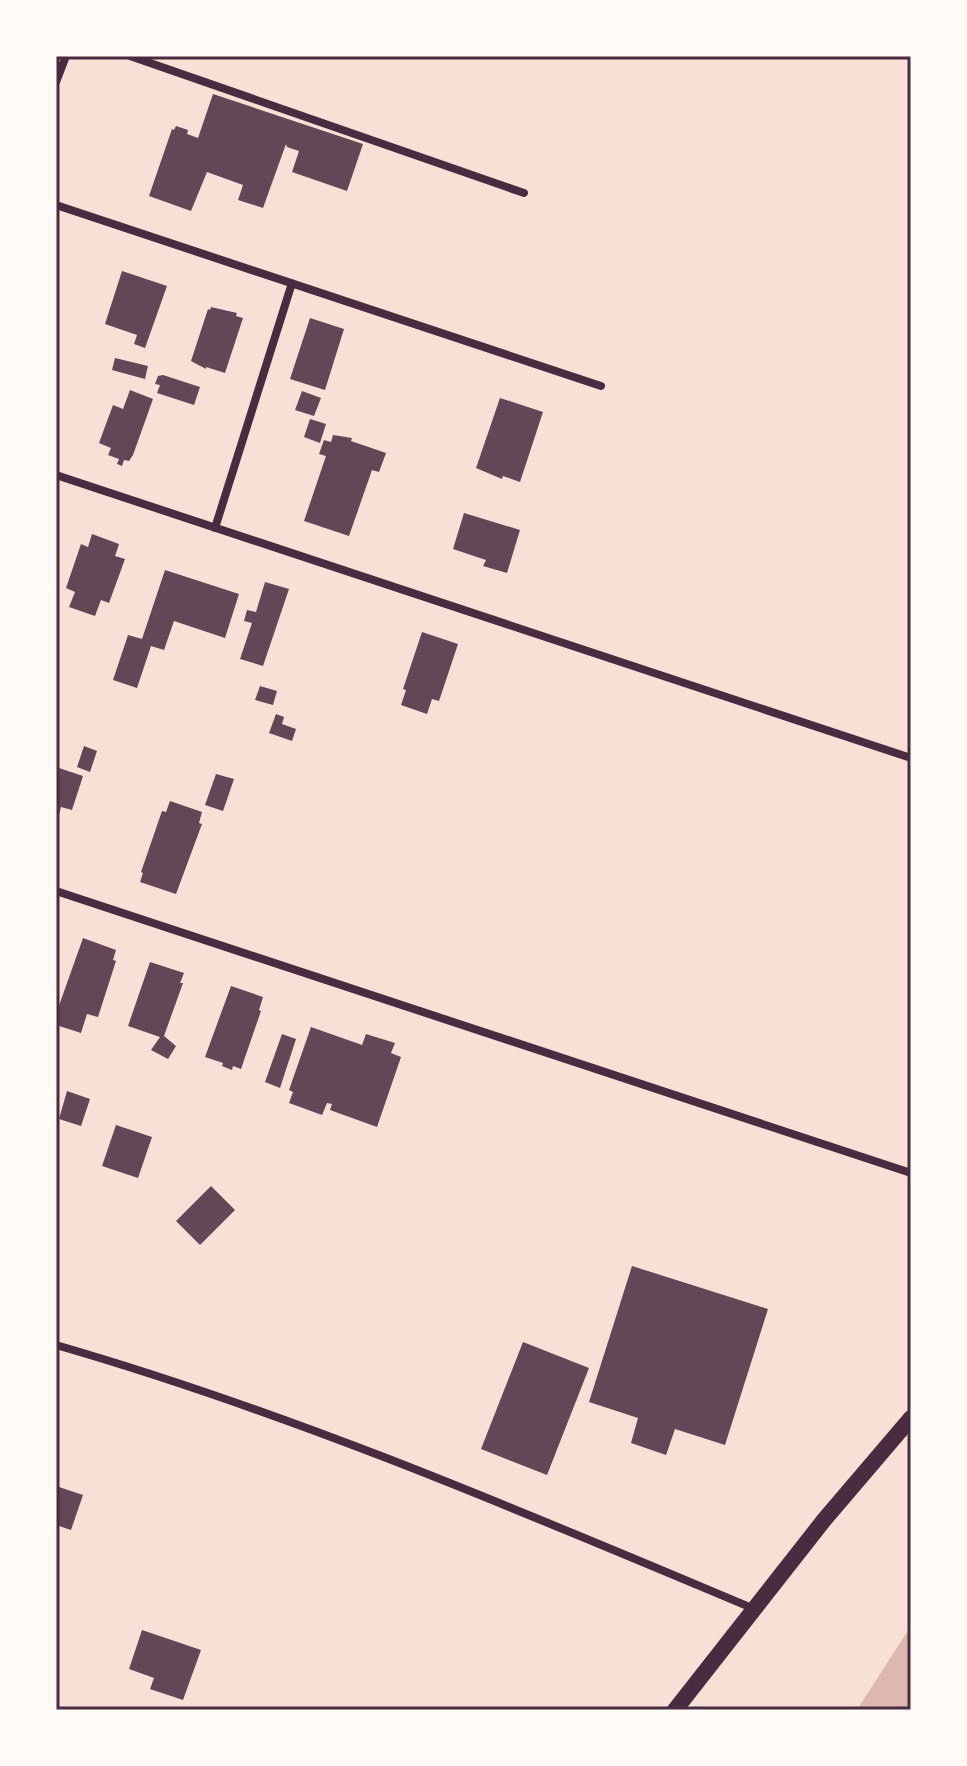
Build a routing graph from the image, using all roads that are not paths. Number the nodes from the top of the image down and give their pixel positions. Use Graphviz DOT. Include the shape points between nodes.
graph roads {
  1 [pos="66,56"];
  2 [pos="130,56"];
  3 [pos="56,82"];
  4 [pos="524,193"];
  5 [pos="56,205"];
  6 [pos="292,283"];
  7 [pos="601,386"];
  8 [pos="56,475"];
  9 [pos="215,528"];
  10 [pos="911,758"];
  11 [pos="56,891"];
  12 [pos="911,1173"];
  13 [pos="56,1345"];
  14 [pos="911,1418"];
  15 [pos="752,1608"];
  16 [pos="675,1710"];
  1 -- 3 [label="street"];
  2 -- 4 [label="street"];
  5 -- 6 [label="street"];
  6 -- 7 [label="street"];
  6 -- 9 [label="street"];
  8 -- 9 [label="street"];
  9 -- 10 [label="street"];
  11 -- 12 [label="street"];
  13 -- 15 [label="street" via="364,1448"];
  14 -- 15 [label="main road"];
  15 -- 16 [label="main road"];
}
